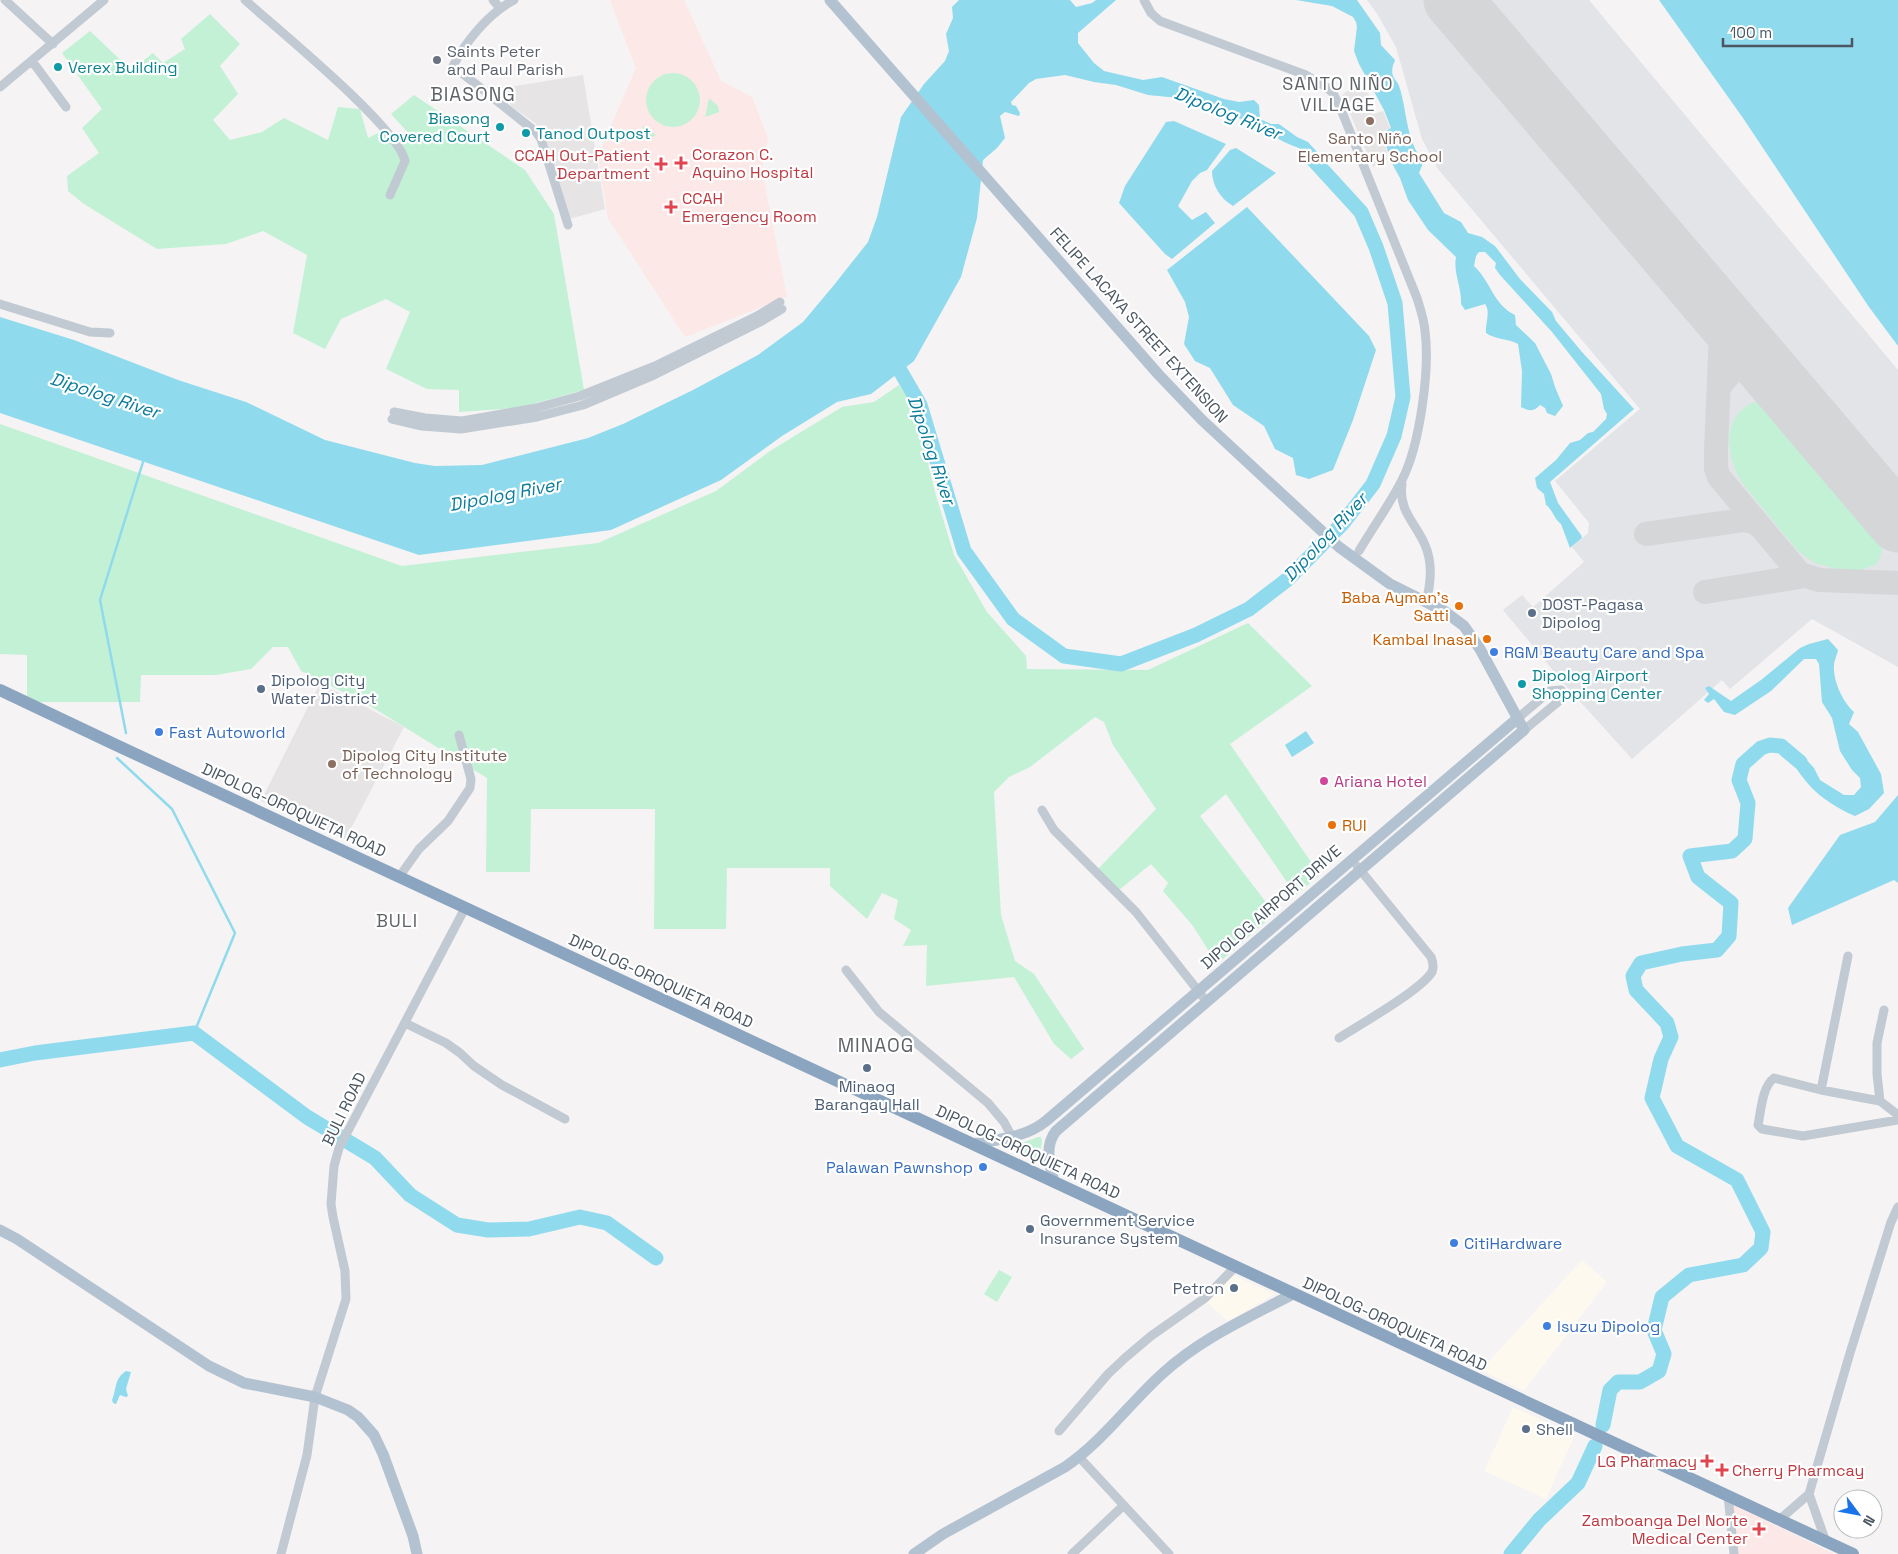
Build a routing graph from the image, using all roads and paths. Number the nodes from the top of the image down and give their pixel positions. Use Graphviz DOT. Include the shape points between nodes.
graph roads {
  1 [pos="5,0"];
  2 [pos="104,0"];
  3 [pos="244,0"];
  4 [pos="493,0"];
  5 [pos="514,0"];
  6 [pos="830,0"];
  7 [pos="1144,0"];
  8 [pos="500,8"];
  9 [pos="53,44"];
  10 [pos="32,61"];
  11 [pos="0,87"];
  12 [pos="66,107"];
  13 [pos="390,195"];
  14 [pos="568,225"];
  15 [pos="0,304"];
  16 [pos="781,306"];
  17 [pos="110,333"];
  18 [pos="393,416"];
  19 [pos="1403,478"];
  20 [pos="1359,551"];
  21 [pos="1426,602"];
  22 [pos="0,690"];
  23 [pos="1518,718"];
  24 [pos="1524,730"];
  25 [pos="459,735"];
  26 [pos="1042,810"];
  27 [pos="1352,860"];
  28 [pos="1360,870"];
  29 [pos="399,877"];
  30 [pos="466,908"];
  31 [pos="1848,956"];
  32 [pos="846,970"];
  33 [pos="1198,992"];
  34 [pos="1207,1002"];
  35 [pos="1884,1010"];
  36 [pos="405,1023"];
  37 [pos="1339,1038"];
  38 [pos="1821,1090"];
  39 [pos="1880,1101"];
  40 [pos="1898,1115"];
  41 [pos="565,1119"];
  42 [pos="1898,1120"];
  43 [pos="1046,1121"];
  44 [pos="1056,1131"];
  45 [pos="1012,1137"];
  46 [pos="973,1144"];
  47 [pos="1054,1182"];
  48 [pos="1898,1207"];
  49 [pos="0,1230"];
  50 [pos="1234,1267"];
  51 [pos="1292,1294"];
  52 [pos="316,1397"];
  53 [pos="1059,1431"];
  54 [pos="1080,1458"];
  55 [pos="1809,1494"];
  56 [pos="1728,1496"];
  57 [pos="1124,1505"];
  58 [pos="1779,1520"];
  59 [pos="1826,1542"];
  60 [pos="280,1554"];
  61 [pos="417,1554"];
  62 [pos="914,1554"];
  63 [pos="1072,1554"];
  64 [pos="1169,1554"];
  65 [pos="1734,1554"];
  66 [pos="1853,1554"];
  1 -- 9 [label="street"];
  2 -- 9 [label="street"];
  3 -- 13 [label="street" via="354,97 399,145 405,161"];
  4 -- 8 [label="street"];
  5 -- 8 [label="street"];
  6 -- 21 [label="main road, FELIPE LACAYA STREET EXTENSION" via="1177,395 1323,534 1390,584"];
  7 -- 19 [label="street" via="1160,21 1306,74 1333,93 1423,317 1426,346 1421,407"];
  8 -- 14 [label="street" via="485,21 453,66 536,132"];
  9 -- 10 [label="street"];
  10 -- 11 [label="street"];
  10 -- 12 [label="street"];
  15 -- 17 [label="street" via="90,332"];
  16 -- 18 [label="street" via="762,321 654,375 583,405 537,417 461,429 422,426"];
  19 -- 20 [label="street"];
  19 -- 21 [label="street" via="1400,496 1425,544 1430,564 1430,588"];
  21 -- 23 [label="main road, FELIPE LACAYA STREET EXTENSION" via="1454,618 1473,637"];
  22 -- 29 [label="highway, DIPOLOG-OROQUIETA ROAD"];
  23 -- 24 [label="main road, FELIPE LACAYA STREET EXTENSION"];
  23 -- 24 [label="street" via="1550,691 1561,690 1558,701"];
  23 -- 27 [label="main road, DIPOLOG AIRPORT DRIVE"];
  24 -- 28 [label="main road, DIPOLOG AIRPORT DRIVE"];
  25 -- 29 [label="street" via="471,779 470,788 448,821 419,849"];
  26 -- 33 [label="street" via="1058,835 1136,912"];
  27 -- 28 [label="street"];
  27 -- 33 [label="main road, DIPOLOG AIRPORT DRIVE"];
  28 -- 34 [label="main road, DIPOLOG AIRPORT DRIVE"];
  28 -- 37 [label="street" via="1431,957 1434,966 1425,979 1404,996"];
  29 -- 30 [label="highway, DIPOLOG-OROQUIETA ROAD"];
  30 -- 36 [label="street, BULI ROAD"];
  30 -- 46 [label="highway, DIPOLOG-OROQUIETA ROAD"];
  31 -- 38 [label="street"];
  32 -- 45 [label="street" via="879,1012 988,1103"];
  33 -- 34 [label="street"];
  33 -- 43 [label="main road, DIPOLOG AIRPORT DRIVE"];
  34 -- 44 [label="main road, DIPOLOG AIRPORT DRIVE"];
  35 -- 39 [label="street" via="1877,1043"];
  36 -- 41 [label="street" via="446,1044 502,1085"];
  36 -- 52 [label="street, BULI ROAD" via="339,1148 334,1166 331,1204 345,1271 346,1299"];
  38 -- 39 [label="street"];
  38 -- 42 [label="street" via="1771,1079 1759,1128 1803,1136"];
  39 -- 40 [label="street"];
  43 -- 44 [label="main road"];
  43 -- 45 [label="main road, DIPOLOG AIRPORT DRIVE" via="1031,1131"];
  44 -- 47 [label="main road" via="1049,1150"];
  45 -- 46 [label="main road, DIPOLOG AIRPORT DRIVE"];
  46 -- 47 [label="highway, DIPOLOG-OROQUIETA ROAD"];
  47 -- 50 [label="highway, DIPOLOG-OROQUIETA ROAD"];
  48 -- 55 [label="street" via="1850,1353"];
  49 -- 52 [label="main road" via="209,1366 244,1383"];
  50 -- 51 [label="highway, DIPOLOG-OROQUIETA ROAD"];
  50 -- 53 [label="street" via="1209,1295 1125,1358"];
  51 -- 54 [label="main road" via="1214,1336 1179,1360 1151,1384"];
  51 -- 56 [label="highway, DIPOLOG-OROQUIETA ROAD"];
  52 -- 60 [label="street, BULI ROAD" via="307,1456"];
  52 -- 61 [label="main road" via="348,1410 374,1435"];
  54 -- 57 [label="street"];
  54 -- 62 [label="main road" via="943,1534"];
  55 -- 58 [label="street"];
  55 -- 59 [label="street"];
  56 -- 58 [label="highway, DIPOLOG-OROQUIETA ROAD"];
  56 -- 65 [label="street"];
  57 -- 63 [label="street"];
  57 -- 64 [label="street"];
  58 -- 59 [label="highway, DIPOLOG-OROQUIETA ROAD"];
  59 -- 66 [label="highway, DIPOLOG-OROQUIETA ROAD"];
}
